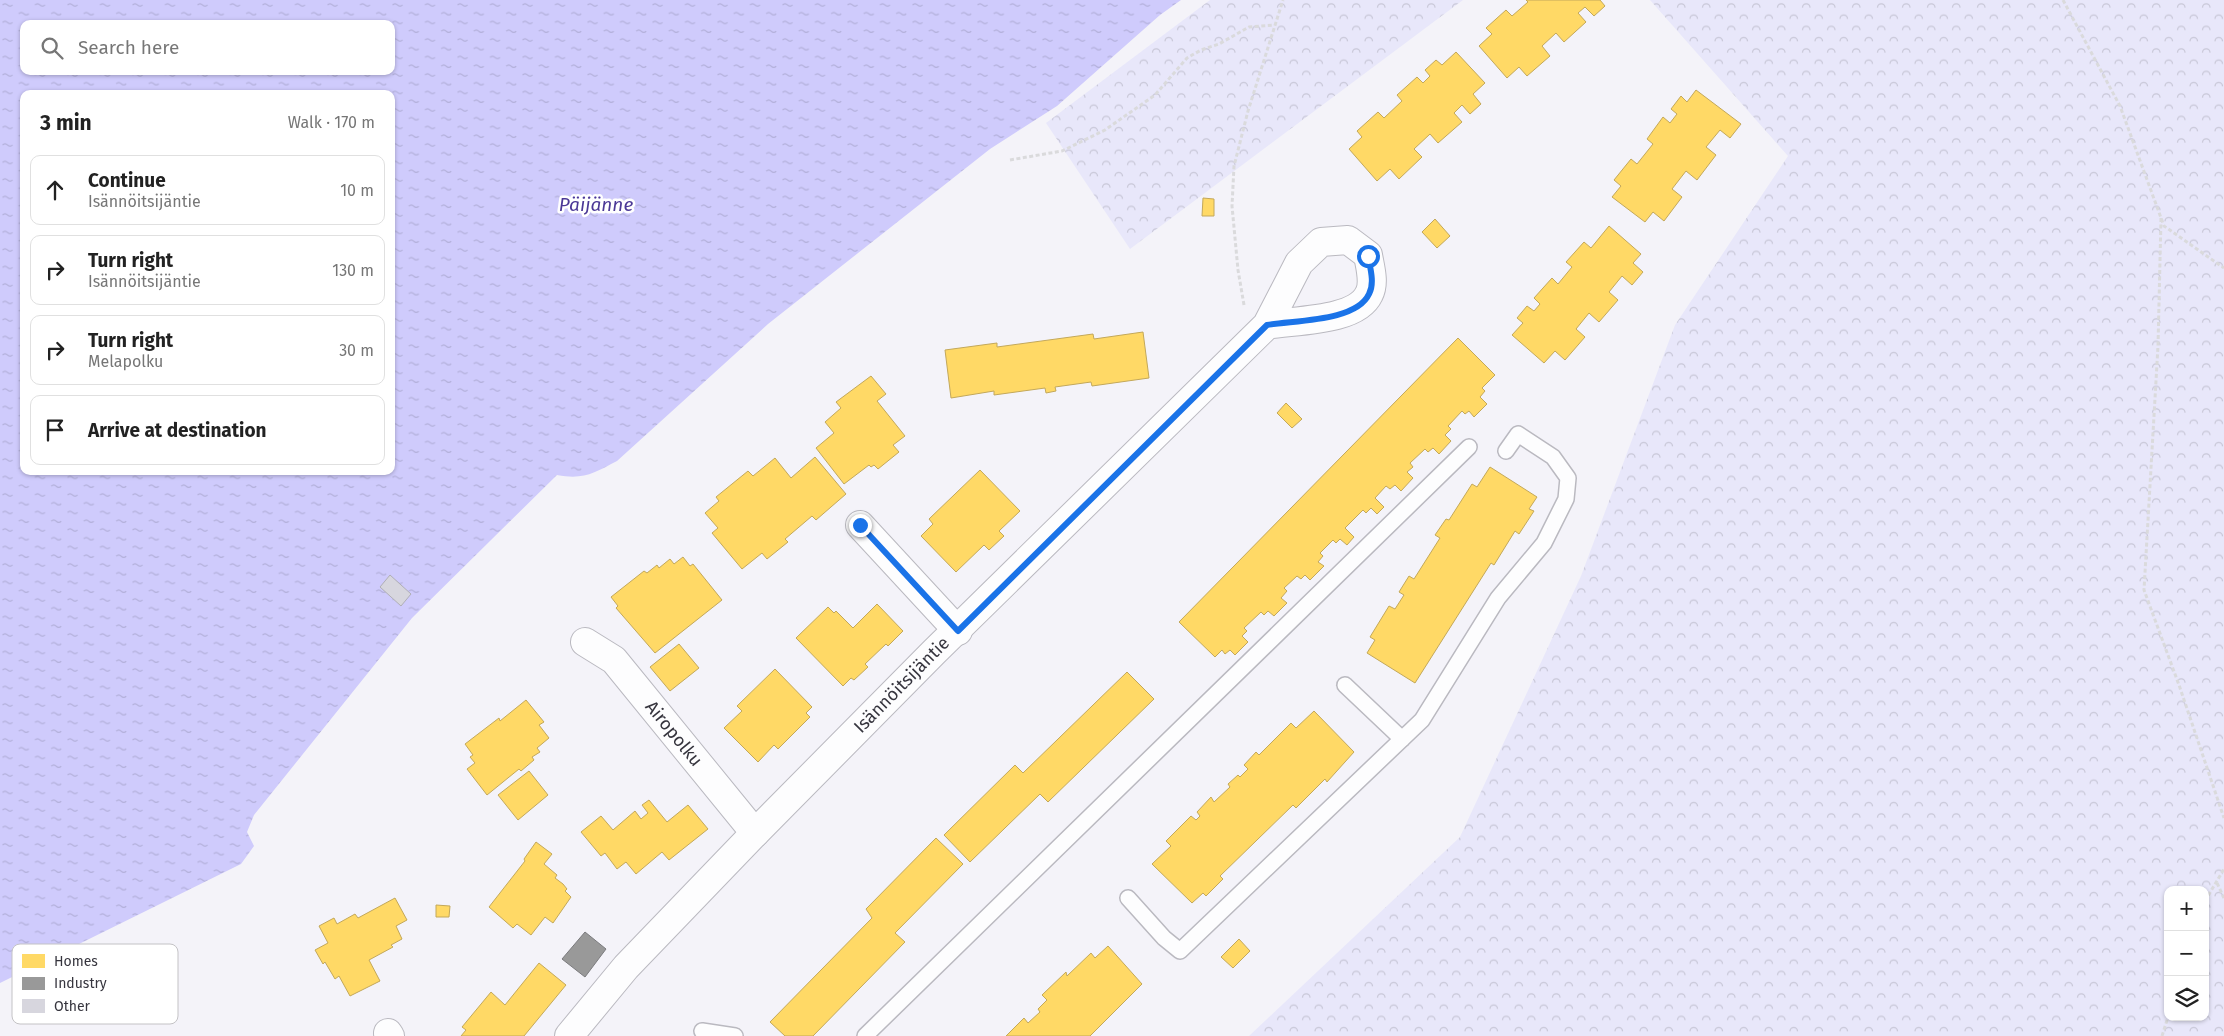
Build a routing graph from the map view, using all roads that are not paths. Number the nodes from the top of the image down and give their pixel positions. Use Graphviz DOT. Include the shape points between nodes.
graph roads {
  1 [pos="1267,325"];
  2 [pos="1469,447"];
  3 [pos="1506,451"];
  4 [pos="860,525"];
  5 [pos="958,631"];
  6 [pos="585,642"];
  7 [pos="1345,685"];
  8 [pos="1402,739"];
  9 [pos="755,833"];
  10 [pos="1128,898"];
  11 [pos="702,1031"];
  12 [pos="570,1036"];
  13 [pos="736,1036"];
  14 [pos="865,1036"];
  1 -- 5 [label="street, Isännöitsijäntie"];
  2 -- 14 [label="lane"];
  3 -- 8 [label="lane" via="1518,434 1554,457 1568,478 1566,499 1544,543 1498,598 1422,720"];
  4 -- 5 [label="street"];
  5 -- 9 [label="street, Isännöitsijäntie"];
  6 -- 9 [label="street, Airopolku" via="614,660"];
  7 -- 8 [label="lane"];
  8 -- 10 [label="lane" via="1180,951"];
  9 -- 12 [label="street, Isännöitsijäntie" via="626,966"];
  11 -- 13 [label="lane"];
}
